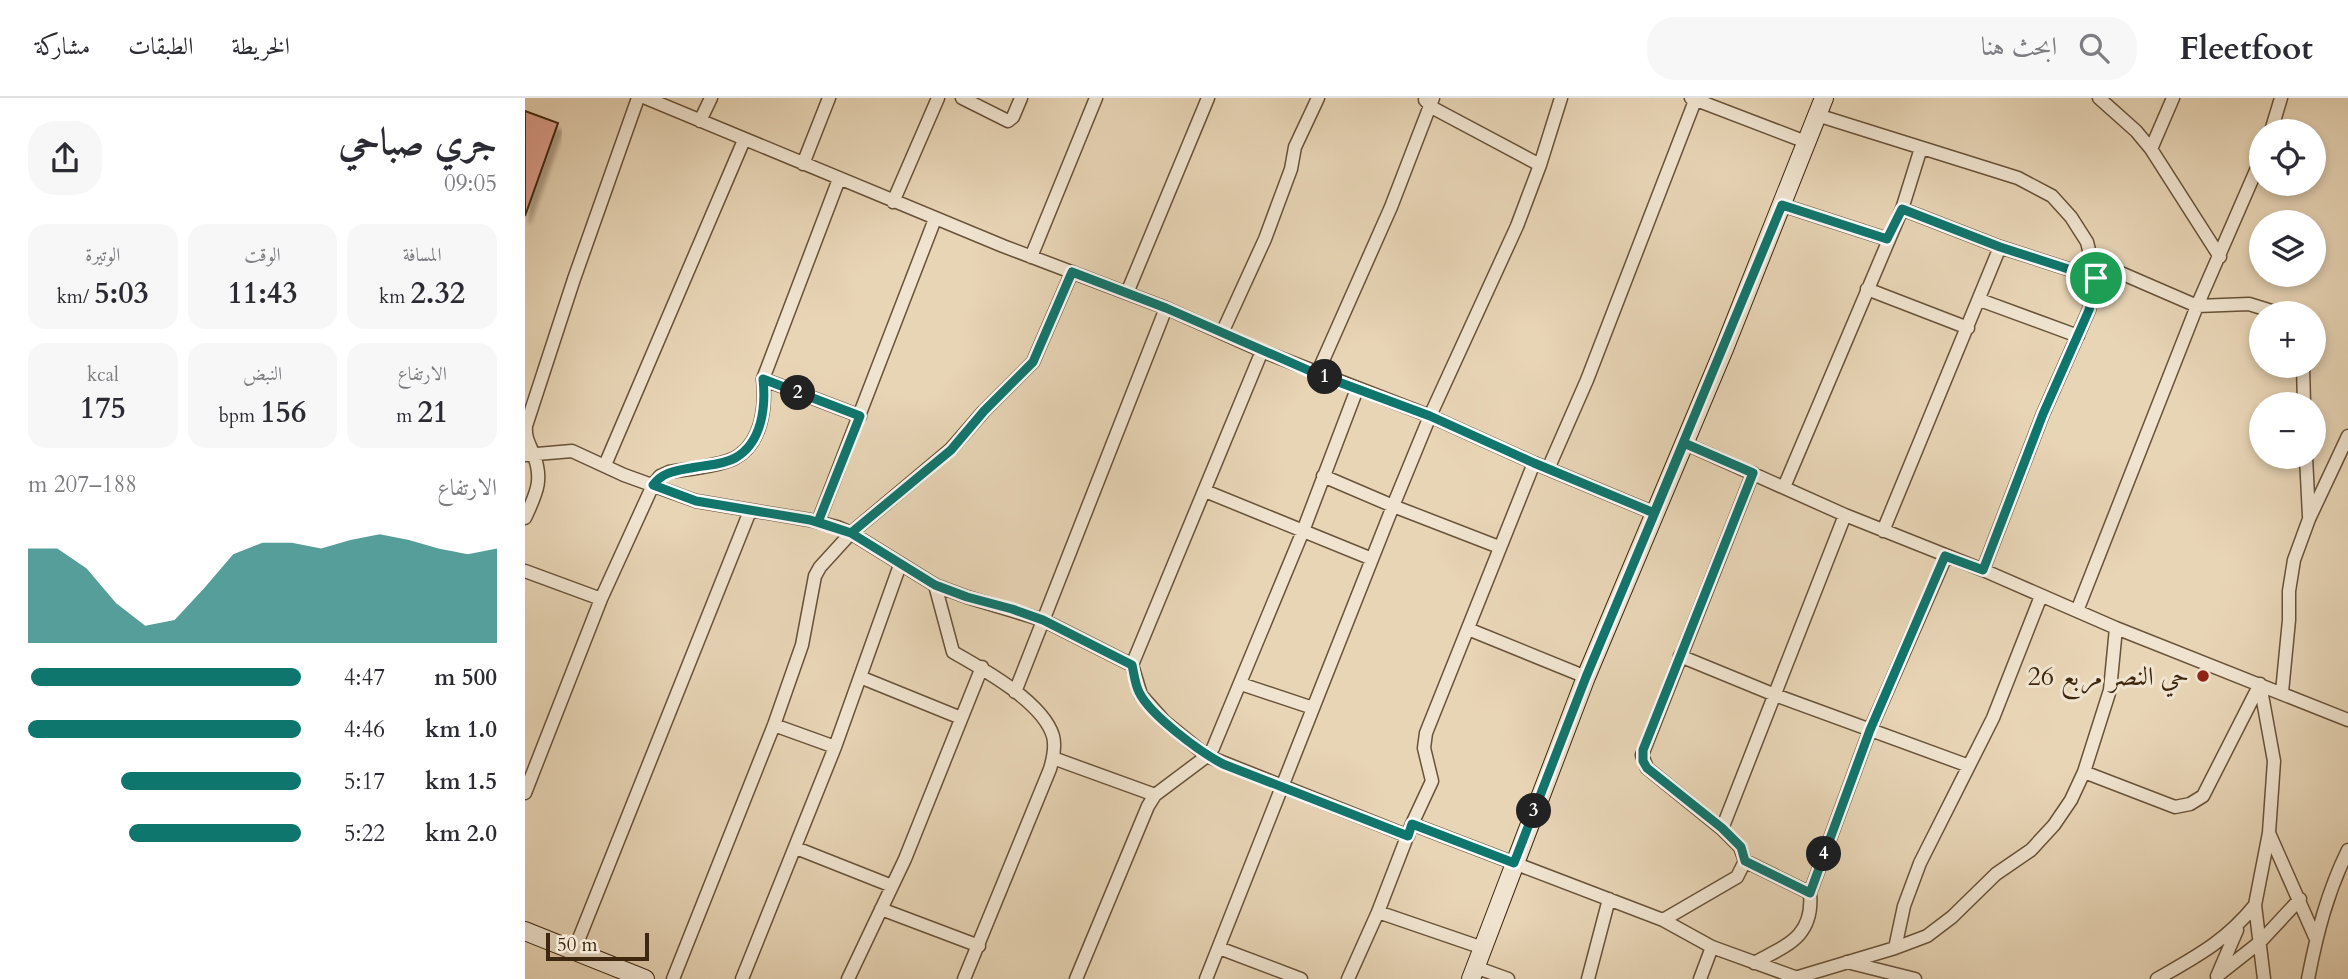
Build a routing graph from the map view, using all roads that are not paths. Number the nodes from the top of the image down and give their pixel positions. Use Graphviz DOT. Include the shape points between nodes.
graph roads {
  1 [pos="638,98"];
  2 [pos="646,98"];
  3 [pos="711,98"];
  4 [pos="829,98"];
  5 [pos="938,98"];
  6 [pos="962,98"];
  7 [pos="1021,98"];
  8 [pos="1096,98"];
  9 [pos="1208,98"];
  10 [pos="1318,98"];
  11 [pos="1561,98"];
  12 [pos="2099,98"];
  13 [pos="2172,98"];
  14 [pos="2281,98"];
  15 [pos="1694,99"];
  16 [pos="1429,100"];
  17 [pos="1820,107"];
  18 [pos="2275,119"];
  19 [pos="700,121"];
  20 [pos="744,139"];
  21 [pos="1806,142"];
  22 [pos="1921,148"];
  23 [pos="2151,149"];
  24 [pos="803,164"];
  25 [pos="1540,165"];
  26 [pos="839,179"];
  27 [pos="2249,188"];
  28 [pos="893,201"];
  29 [pos="1782,205"];
  30 [pos="1902,209"];
  31 [pos="935,219"];
  32 [pos="1887,239"];
  33 [pos="2000,247"];
  34 [pos="1031,257"];
  35 [pos="2220,257"];
  36 [pos="2093,261"];
  37 [pos="1072,272"];
  38 [pos="2096,278"];
  39 [pos="1867,289"];
  40 [pos="1127,293"];
  41 [pos="1980,300"];
  42 [pos="2249,304"];
  43 [pos="2197,306"];
  44 [pos="1166,308"];
  45 [pos="1968,328"];
  46 [pos="1222,333"];
  47 [pos="2078,336"];
  48 [pos="1262,351"];
  49 [pos="1317,374"];
  50 [pos="763,379"];
  51 [pos="1357,389"];
  52 [pos="860,416"];
  53 [pos="1430,416"];
  54 [pos="2348,436"];
  55 [pos="1684,443"];
  56 [pos="529,454"];
  57 [pos="1534,463"];
  58 [pos="605,465"];
  59 [pos="1548,469"];
  60 [pos="2307,469"];
  61 [pos="1753,473"];
  62 [pos="1323,476"];
  63 [pos="653,485"];
  64 [pos="1784,487"];
  65 [pos="1205,491"];
  66 [pos="1393,506"];
  67 [pos="750,511"];
  68 [pos="1654,513"];
  69 [pos="1845,515"];
  70 [pos="525,519"];
  71 [pos="2309,519"];
  72 [pos="818,522"];
  73 [pos="1303,531"];
  74 [pos="1883,531"];
  75 [pos="851,533"];
  76 [pos="1499,547"];
  77 [pos="1945,556"];
  78 [pos="1372,559"];
  79 [pos="900,565"];
  80 [pos="1983,570"];
  81 [pos="525,571"];
  82 [pos="935,585"];
  83 [pos="2041,596"];
  84 [pos="601,599"];
  85 [pos="2077,611"];
  86 [pos="1043,620"];
  87 [pos="2116,628"];
  88 [pos="1468,629"];
  89 [pos="1680,656"];
  90 [pos="1132,665"];
  91 [pos="982,667"];
  92 [pos="860,677"];
  93 [pos="1586,677"];
  94 [pos="1241,684"];
  95 [pos="2260,684"];
  96 [pos="1015,692"];
  97 [pos="2282,692"];
  98 [pos="1775,695"];
  99 [pos="1313,708"];
  100 [pos="961,718"];
  101 [pos="2348,720"];
  102 [pos="774,725"];
  103 [pos="1870,730"];
  104 [pos="835,747"];
  105 [pos="1207,756"];
  106 [pos="1053,758"];
  107 [pos="1969,766"];
  108 [pos="2084,772"];
  109 [pos="1283,786"];
  110 [pos="525,793"];
  111 [pos="1155,795"];
  112 [pos="1722,828"];
  113 [pos="1410,830"];
  114 [pos="2269,832"];
  115 [pos="796,848"];
  116 [pos="2348,850"];
  117 [pos="1745,861"];
  118 [pos="1514,863"];
  119 [pos="892,887"];
  120 [pos="1810,893"];
  121 [pos="1609,900"];
  122 [pos="2300,900"];
  123 [pos="2256,905"];
  124 [pos="881,909"];
  125 [pos="1378,912"];
  126 [pos="1663,920"];
  127 [pos="2238,926"];
  128 [pos="526,934"];
  129 [pos="2315,937"];
  130 [pos="2260,942"];
  131 [pos="979,946"];
  132 [pos="1712,947"];
  133 [pos="1219,948"];
  134 [pos="1483,948"];
  135 [pos="1895,948"];
  136 [pos="573,951"];
  137 [pos="1847,962"];
  138 [pos="1754,963"];
  139 [pos="1473,973"];
  140 [pos="2216,977"];
  141 [pos="1797,978"];
  142 [pos="1911,978"];
  143 [pos="645,979"];
  144 [pos="673,979"];
  145 [pos="742,979"];
  146 [pos="848,979"];
  147 [pos="964,979"];
  148 [pos="1076,979"];
  149 [pos="1206,979"];
  150 [pos="1301,979"];
  151 [pos="1348,979"];
  152 [pos="1508,979"];
  153 [pos="1588,979"];
  154 [pos="1700,979"];
  155 [pos="2157,979"];
  156 [pos="2263,979"];
  157 [pos="2308,979"];
  1 -- 56 [label="street" via="526,426"];
  2 -- 19 [label="street"];
  3 -- 19 [label="street"];
  4 -- 24 [label="street"];
  5 -- 28 [label="street"];
  6 -- 7 [label="street" via="1008,121"];
  8 -- 34 [label="street"];
  9 -- 40 [label="street"];
  10 -- 46 [label="street" via="1265,239"];
  11 -- 25 [label="street"];
  12 -- 23 [label="street"];
  13 -- 23 [label="street"];
  14 -- 18 [label="street"];
  15 -- 21 [label="street"];
  15 -- 59 [label="street" via="1587,380"];
  16 -- 25 [label="street"];
  16 -- 49 [label="street" via="1391,207"];
  17 -- 21 [label="street"];
  17 -- 22 [label="street"];
  19 -- 20 [label="street"];
  20 -- 24 [label="street"];
  20 -- 58 [label="street"];
  21 -- 29 [label="street"];
  22 -- 30 [label="street"];
  22 -- 36 [label="street" via="2018,178 2052,196 2087,242"];
  23 -- 35 [label="street"];
  24 -- 26 [label="street"];
  25 -- 53 [label="street"];
  26 -- 28 [label="street"];
  26 -- 50 [label="street"];
  27 -- 35 [label="street"];
  28 -- 31 [label="street"];
  29 -- 32 [label="street"];
  29 -- 55 [label="street"];
  30 -- 32 [label="street"];
  30 -- 33 [label="street"];
  31 -- 34 [label="street"];
  31 -- 52 [label="street"];
  32 -- 39 [label="street"];
  33 -- 38 [label="street"];
  33 -- 41 [label="street"];
  34 -- 37 [label="street"];
  35 -- 43 [label="street"];
  36 -- 38 [label="street"];
  36 -- 43 [label="street"];
  37 -- 40 [label="street"];
  37 -- 75 [label="street" via="1033,362 951,450"];
  38 -- 47 [label="street"];
  39 -- 45 [label="street"];
  39 -- 64 [label="street"];
  40 -- 44 [label="street"];
  41 -- 45 [label="street"];
  41 -- 47 [label="street"];
  42 -- 43 [label="street"];
  43 -- 85 [label="street"];
  44 -- 46 [label="street"];
  44 -- 86 [label="street"];
  45 -- 74 [label="street"];
  46 -- 48 [label="street"];
  47 -- 80 [label="street"];
  48 -- 49 [label="street"];
  48 -- 65 [label="street"];
  49 -- 51 [label="street"];
  50 -- 52 [label="street"];
  50 -- 63 [label="street" via="764,408 747,449 733,459 664,474"];
  51 -- 53 [label="street"];
  51 -- 62 [label="street"];
  52 -- 72 [label="street"];
  53 -- 57 [label="street"];
  53 -- 66 [label="street"];
  54 -- 71 [label="street"];
  55 -- 61 [label="street"];
  55 -- 68 [label="street"];
  56 -- 58 [label="street" via="572,451"];
  56 -- 70 [label="street" via="539,485"];
  57 -- 59 [label="street"];
  57 -- 76 [label="street"];
  58 -- 63 [label="street"];
  59 -- 68 [label="street"];
  60 -- 71 [label="street"];
  61 -- 64 [label="street"];
  61 -- 89 [label="street"];
  62 -- 66 [label="street"];
  62 -- 73 [label="street"];
  63 -- 67 [label="street" via="696,501"];
  63 -- 84 [label="street"];
  64 -- 69 [label="street"];
  65 -- 73 [label="street"];
  65 -- 90 [label="street"];
  66 -- 76 [label="street"];
  66 -- 78 [label="street"];
  67 -- 72 [label="street"];
  67 -- 136 [label="street"];
  68 -- 93 [label="street"];
  69 -- 74 [label="street"];
  69 -- 98 [label="street"];
  71 -- 97 [label="street" via="2289,591"];
  72 -- 75 [label="street"];
  73 -- 78 [label="street"];
  73 -- 94 [label="street"];
  74 -- 77 [label="street"];
  75 -- 79 [label="street"];
  75 -- 102 [label="street" via="815,576 801,645"];
  76 -- 88 [label="street"];
  77 -- 80 [label="street"];
  77 -- 103 [label="street"];
  78 -- 99 [label="street"];
  79 -- 82 [label="street"];
  79 -- 92 [label="street"];
  80 -- 83 [label="street"];
  81 -- 84 [label="street"];
  82 -- 86 [label="street"];
  82 -- 91 [label="street" via="951,649"];
  83 -- 85 [label="street"];
  83 -- 107 [label="street"];
  84 -- 110 [label="street"];
  85 -- 87 [label="street"];
  86 -- 90 [label="street"];
  86 -- 96 [label="street"];
  87 -- 95 [label="street"];
  87 -- 108 [label="street" via="2110,690"];
  88 -- 93 [label="street"];
  88 -- 113 [label="street" via="1426,733 1424,748 1432,780"];
  89 -- 98 [label="street"];
  89 -- 112 [label="street" via="1643,750 1643,761"];
  90 -- 105 [label="street" via="1141,695"];
  91 -- 96 [label="street"];
  91 -- 100 [label="street"];
  92 -- 100 [label="street"];
  92 -- 104 [label="street"];
  93 -- 118 [label="street"];
  94 -- 99 [label="street"];
  94 -- 105 [label="street"];
  95 -- 97 [label="street"];
  95 -- 108 [label="street" via="2203,796 2190,804 2175,807"];
  95 -- 114 [label="street" via="2274,761"];
  96 -- 106 [label="street" via="1046,722 1054,741"];
  97 -- 101 [label="street"];
  98 -- 103 [label="street"];
  98 -- 112 [label="street"];
  99 -- 109 [label="street"];
  100 -- 119 [label="street"];
  102 -- 104 [label="street"];
  102 -- 144 [label="street"];
  103 -- 107 [label="street"];
  103 -- 120 [label="street"];
  104 -- 115 [label="street"];
  105 -- 109 [label="street"];
  105 -- 111 [label="street"];
  106 -- 111 [label="street"];
  106 -- 131 [label="street"];
  107 -- 135 [label="street" via="1920,863 1903,906"];
  108 -- 135 [label="street" via="2055,825 2031,850 1996,874 1927,936"];
  109 -- 113 [label="street"];
  109 -- 133 [label="street"];
  111 -- 148 [label="street"];
  112 -- 117 [label="street" via="1741,847"];
  113 -- 118 [label="street"];
  113 -- 125 [label="street"];
  114 -- 122 [label="street"];
  114 -- 123 [label="street"];
  115 -- 119 [label="street"];
  115 -- 145 [label="street"];
  116 -- 129 [label="street"];
  117 -- 120 [label="street"];
  117 -- 126 [label="street" via="1737,877"];
  118 -- 121 [label="street"];
  118 -- 134 [label="street"];
  119 -- 124 [label="street"];
  120 -- 138 [label="street" via="1809,919 1803,932"];
  121 -- 126 [label="street"];
  121 -- 153 [label="street"];
  122 -- 129 [label="street"];
  122 -- 130 [label="street"];
  123 -- 127 [label="street"];
  123 -- 130 [label="street"];
  124 -- 131 [label="street"];
  124 -- 146 [label="street"];
  125 -- 134 [label="street"];
  125 -- 151 [label="street"];
  126 -- 132 [label="street"];
  127 -- 140 [label="street"];
  127 -- 155 [label="street" via="2210,949"];
  128 -- 136 [label="street"];
  129 -- 157 [label="street"];
  130 -- 140 [label="street"];
  130 -- 156 [label="street"];
  131 -- 147 [label="street"];
  132 -- 138 [label="street"];
  132 -- 154 [label="street"];
  133 -- 149 [label="street"];
  133 -- 150 [label="street"];
  134 -- 139 [label="street"];
  135 -- 137 [label="street"];
  136 -- 143 [label="street"];
  137 -- 141 [label="street"];
  137 -- 142 [label="street"];
  138 -- 141 [label="street"];
  139 -- 152 [label="street"];
}
